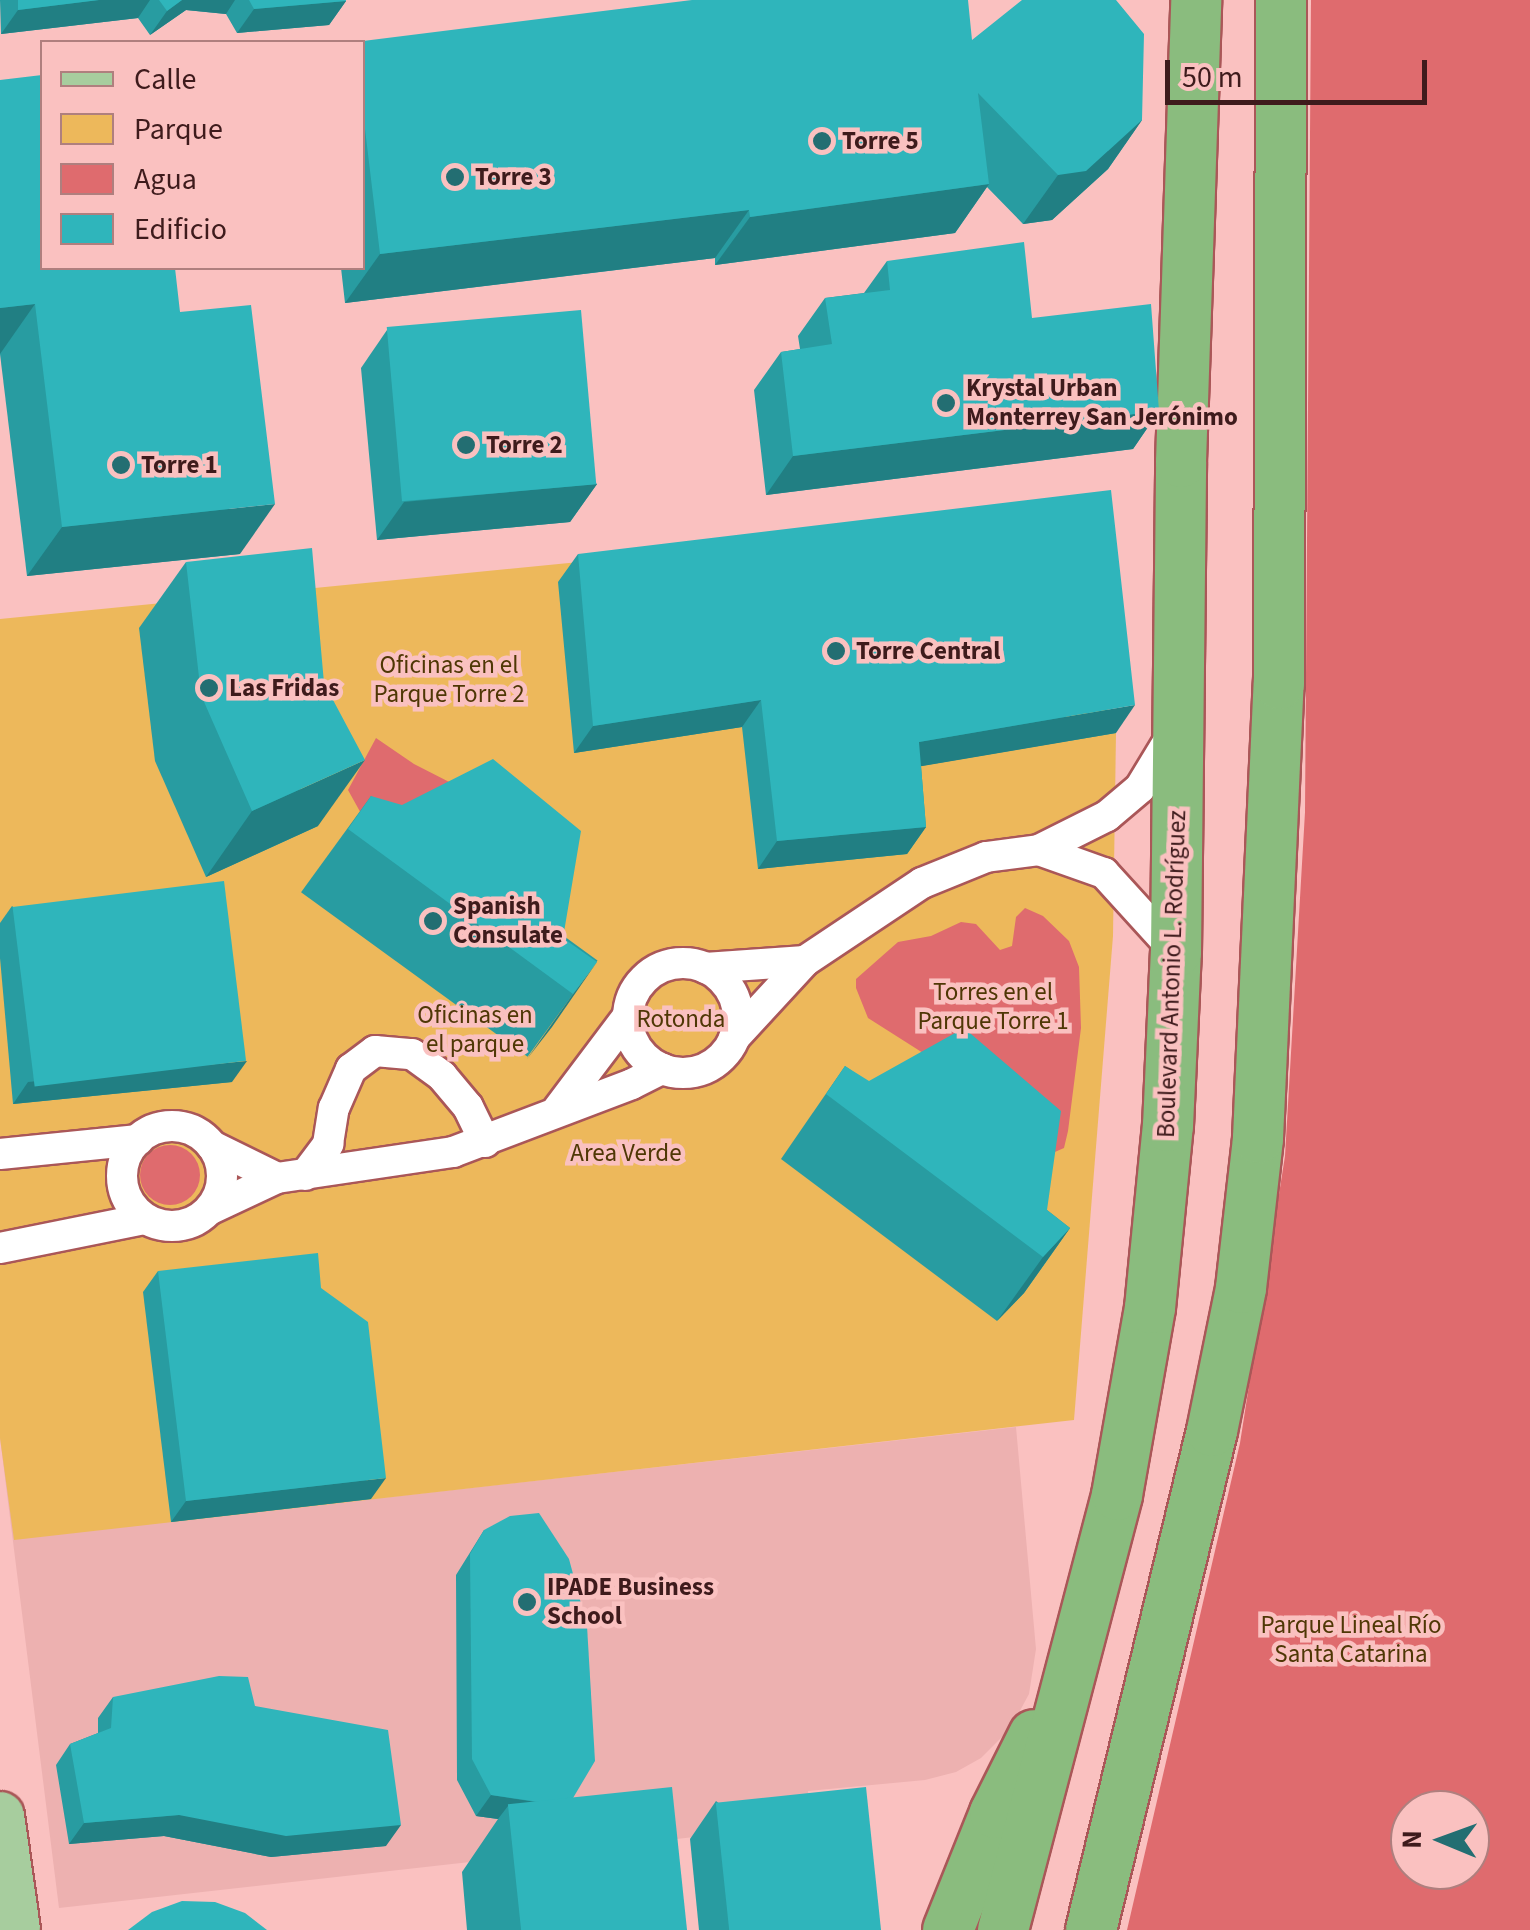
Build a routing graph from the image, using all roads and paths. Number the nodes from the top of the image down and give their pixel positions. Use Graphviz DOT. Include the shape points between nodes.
graph roads {
  1 [pos="1196,0"];
  2 [pos="1281,0"];
  3 [pos="1178,726"];
  4 [pos="1039,850"];
  5 [pos="1176,952"];
  6 [pos="805,960"];
  7 [pos="706,968"];
  8 [pos="630,1029"];
  9 [pos="734,1038"];
  10 [pos="662,1068"];
  11 [pos="632,1084"];
  12 [pos="558,1109"];
  13 [pos="138,1140"];
  14 [pos="485,1142"];
  15 [pos="212,1146"];
  16 [pos="0,1154"];
  17 [pos="291,1177"];
  18 [pos="211,1208"];
  19 [pos="144,1220"];
  20 [pos="0,1248"];
  21 [pos="1082,1641"];
  22 [pos="1123,1800"];
  23 [pos="0,1816"];
  24 [pos="16,1930"];
  25 [pos="948,1930"];
  26 [pos="1004,1930"];
  27 [pos="1055,1930"];
  28 [pos="1091,1930"];
  1 -- 3 [label="highway, Boulevard Antonio L. Rodríguez"];
  2 -- 22 [label="highway" via="1279,684 1258,1138 1241,1288 1212,1431"];
  3 -- 4 [label="street" via="1140,788 1107,816"];
  3 -- 5 [label="highway, Boulevard Antonio L. Rodríguez"];
  4 -- 5 [label="street" via="1104,873"];
  4 -- 6 [label="street" via="986,857 922,883"];
  5 -- 21 [label="highway, Boulevard Antonio L. Rodríguez" via="1150,1308 1117,1495"];
  6 -- 7 [label="street"];
  6 -- 9 [label="street"];
  7 -- 8 [label="street" via="683,962 648,975 636,989"];
  7 -- 9 [label="street" via="730,989 737,1006"];
  8 -- 10 [label="street" via="642,1056"];
  8 -- 11 [label="street"];
  8 -- 12 [label="street"];
  9 -- 10 [label="street" via="707,1068"];
  10 -- 11 [label="street"];
  11 -- 12 [label="street"];
  12 -- 14 [label="street"];
  13 -- 15 [label="street" via="167,1126 185,1128"];
  13 -- 16 [label="street"];
  13 -- 19 [label="street" via="123,1178"];
  14 -- 17 [label="street"];
  14 -- 17 [label="street" via="442,1076 412,1054 375,1052 351,1070 328,1144"];
  15 -- 17 [label="street"];
  15 -- 18 [label="street" via="221,1181"];
  17 -- 18 [label="street"];
  18 -- 19 [label="street" via="181,1225"];
  19 -- 20 [label="street"];
  21 -- 25 [label="highway" via="995,1813"];
  21 -- 26 [label="highway, Boulevard Antonio L. Rodríguez"];
  22 -- 27 [label="highway" via="1096,1829"];
  22 -- 28 [label="highway"];
  23 -- 24 [label="main road"];
}
